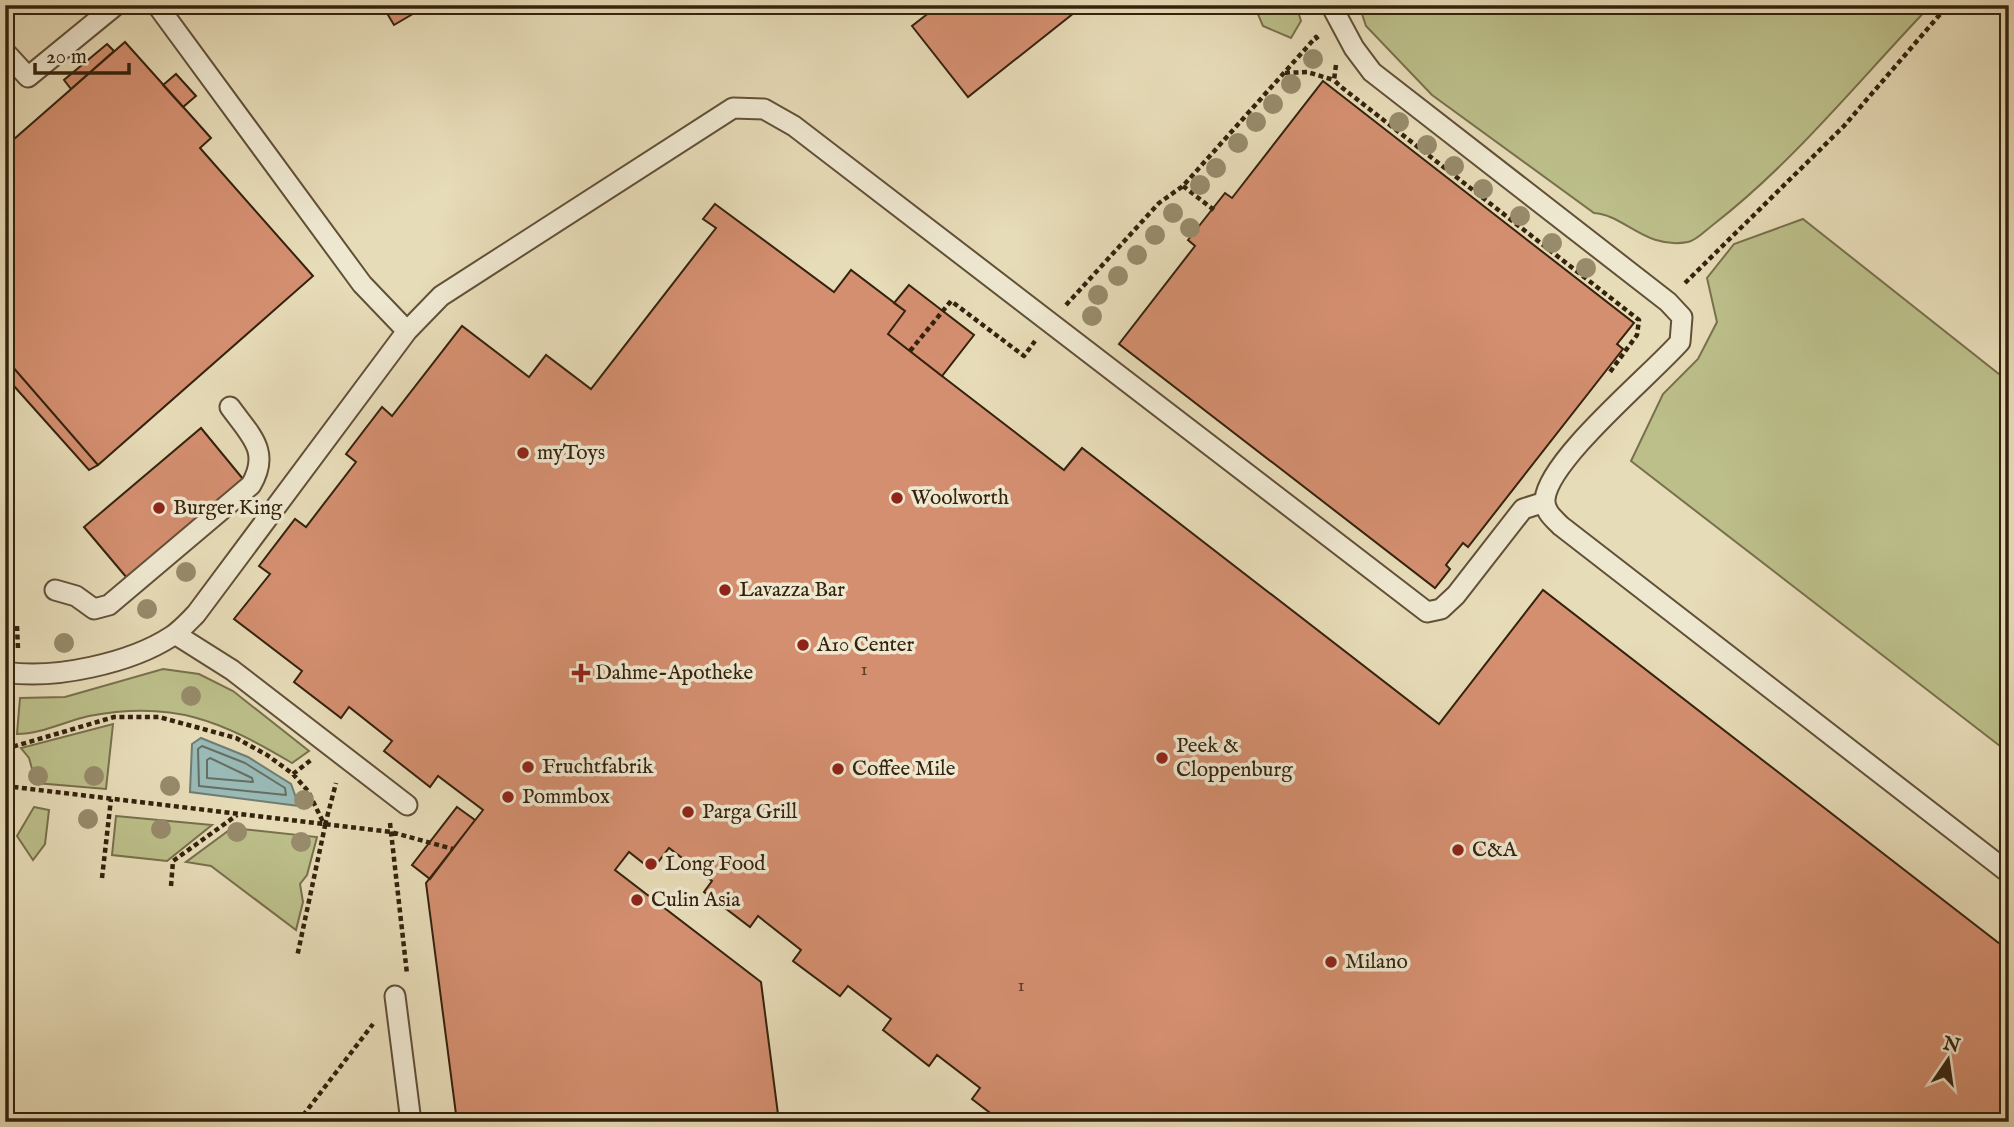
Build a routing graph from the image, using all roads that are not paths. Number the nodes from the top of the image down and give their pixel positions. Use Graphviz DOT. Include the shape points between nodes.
graph roads {
  1 [pos="116,5"];
  2 [pos="157,5"];
  3 [pos="1331,5"];
  4 [pos="5,52"];
  5 [pos="407,331"];
  6 [pos="230,407"];
  7 [pos="1545,502"];
  8 [pos="55,590"];
  9 [pos="174,634"];
  10 [pos="5,672"];
  11 [pos="407,805"];
  12 [pos="2009,873"];
  13 [pos="395,996"];
  14 [pos="411,1122"];
  1 -- 4 [label="lane" via="28,77"];
  2 -- 5 [label="lane" via="362,284"];
  3 -- 7 [label="lane" via="1372,72 1682,317 1680,342 1587,434 1548,486"];
  5 -- 7 [label="lane" via="441,296 717,116 733,108 764,109 794,125 1427,611 1441,609 1456,595 1523,509"];
  5 -- 9 [label="lane" via="196,614"];
  6 -- 8 [label="lane" via="261,452 260,470 251,485 110,605 94,609 76,596"];
  7 -- 12 [label="lane" via="1561,526"];
  9 -- 10 [label="lane" via="154,646 99,664 48,673"];
  9 -- 11 [label="lane" via="232,670"];
  13 -- 14 [label="lane"];
}
